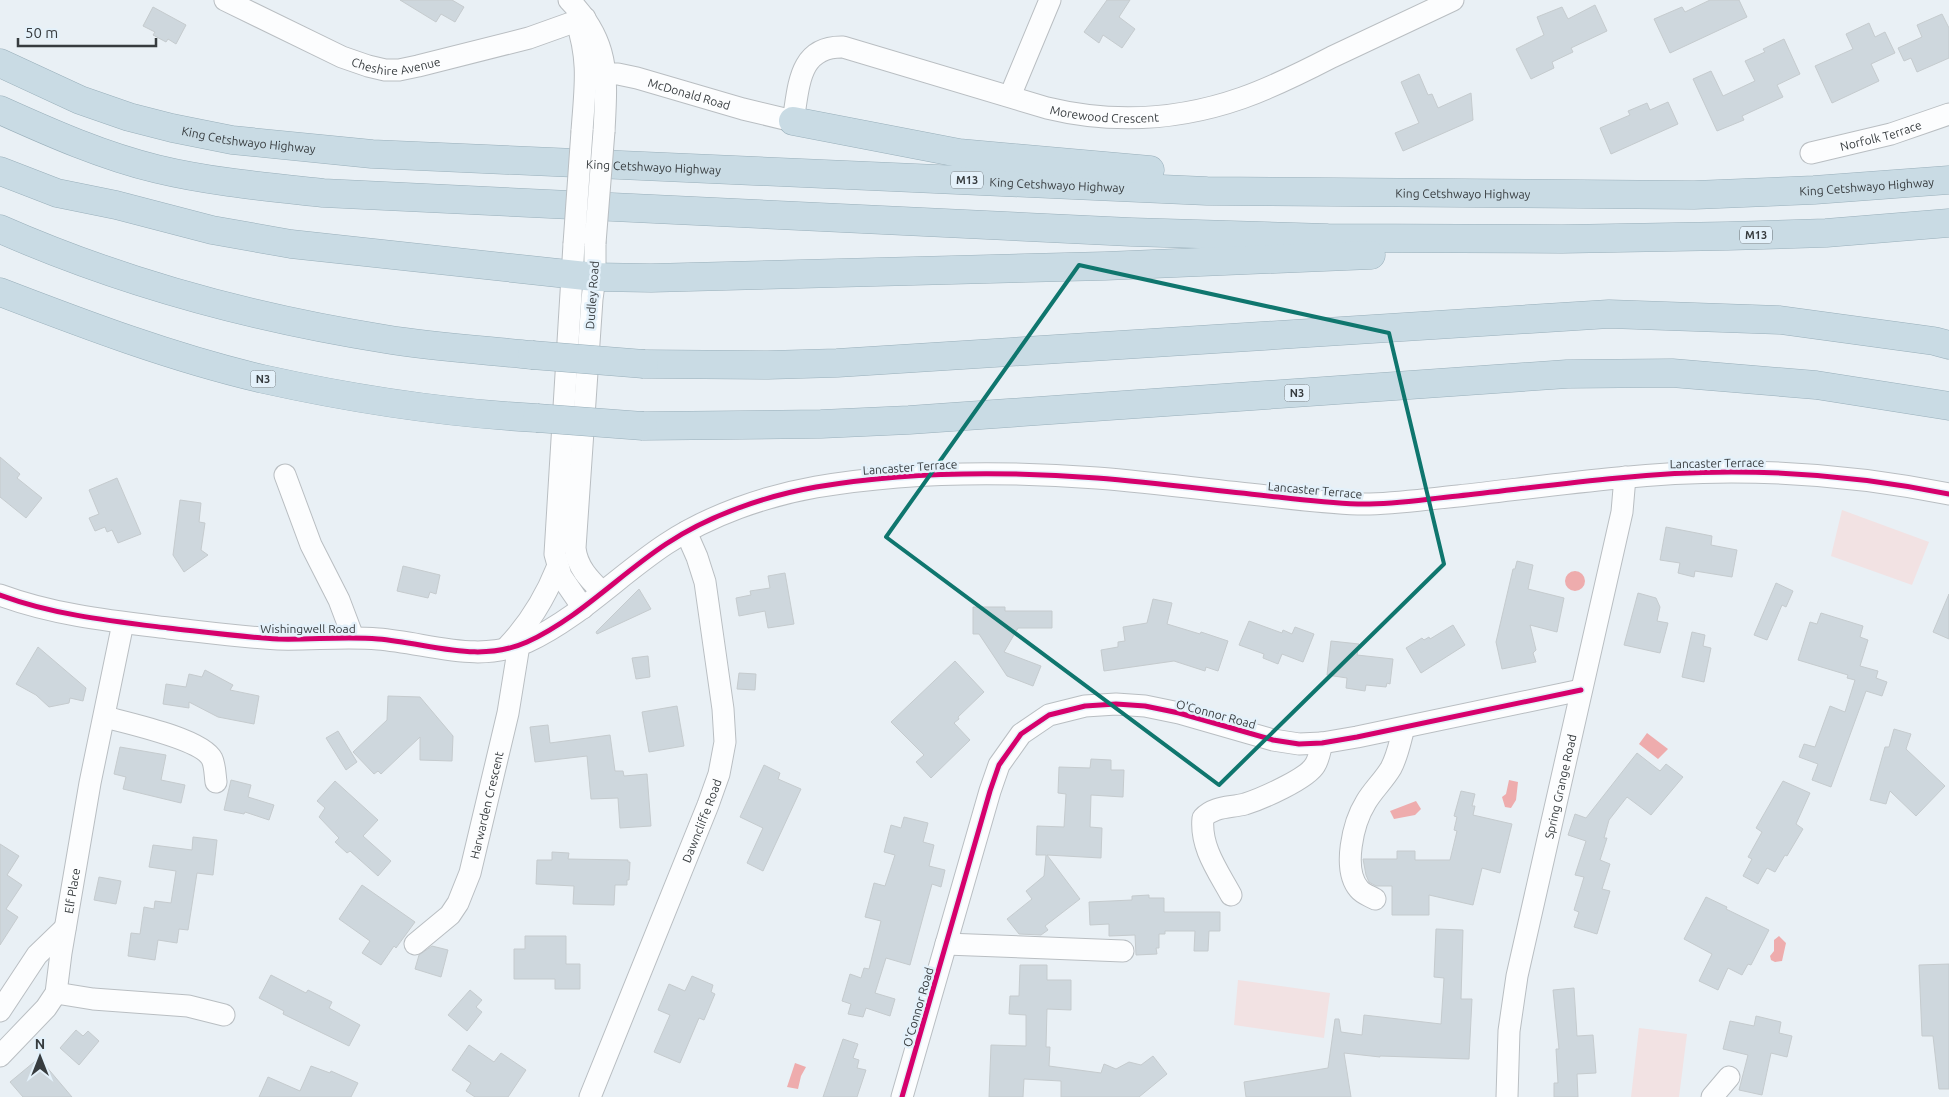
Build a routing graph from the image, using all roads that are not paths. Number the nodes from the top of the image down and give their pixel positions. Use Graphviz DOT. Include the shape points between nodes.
graph roads {
  1 [pos="225,0"];
  2 [pos="569,0"];
  3 [pos="1050,0"];
  4 [pos="1453,0"];
  5 [pos="581,19"];
  6 [pos="0,47"];
  7 [pos="0,63"];
  8 [pos="596,74"];
  9 [pos="1010,96"];
  10 [pos="0,110"];
  11 [pos="1949,114"];
  12 [pos="793,121"];
  13 [pos="232,140"];
  14 [pos="1812,153"];
  15 [pos="0,156"];
  16 [pos="0,171"];
  17 [pos="1949,180"];
  18 [pos="1814,190"];
  19 [pos="116,205"];
  20 [pos="1949,222"];
  21 [pos="0,229"];
  22 [pos="1562,240"];
  23 [pos="585,243"];
  24 [pos="584,276"];
  25 [pos="0,292"];
  26 [pos="1949,345"];
  27 [pos="1949,406"];
  28 [pos="286,474"];
  29 [pos="1625,477"];
  30 [pos="1949,494"];
  31 [pos="686,532"];
  32 [pos="557,568"];
  33 [pos="602,592"];
  34 [pos="0,595"];
  35 [pos="583,608"];
  36 [pos="123,623"];
  37 [pos="353,637"];
  38 [pos="511,648"];
  39 [pos="1581,690"];
  40 [pos="104,717"];
  41 [pos="1404,728"];
  42 [pos="1322,743"];
  43 [pos="216,782"];
  44 [pos="1231,895"];
  45 [pos="1376,899"];
  46 [pos="65,928"];
  47 [pos="415,944"];
  48 [pos="946,944"];
  49 [pos="1123,951"];
  50 [pos="56,993"];
  51 [pos="0,1011"];
  52 [pos="224,1015"];
  53 [pos="0,1056"];
  54 [pos="1729,1077"];
  55 [pos="590,1097"];
  56 [pos="902,1097"];
  57 [pos="1507,1097"];
  58 [pos="1712,1097"];
  1 -- 5 [label="street, Cheshire Avenue" via="342,57 385,70 427,64 529,38"];
  2 -- 5 [label="street, Dudley Road"];
  3 -- 9 [label="street"];
  4 -- 9 [label="street, Morewood Crescent" via="1243,98 1182,114 1152,118 1073,115"];
  5 -- 8 [label="street, Dudley Road" via="583,42"];
  6 -- 13 [label="highway" via="47,73"];
  7 -- 13 [label="highway, King Cetshwayo Highway / M13" via="80,100 129,117"];
  8 -- 12 [label="street, McDonald Road" via="618,74 658,83"];
  8 -- 23 [label="street, Dudley Road, bridge" via="582,130"];
  8 -- 23 [label="street, Dudley Road, bridge" via="604,131"];
  9 -- 12 [label="street, Morewood Crescent" via="857,50 833,47 820,51 805,66"];
  10 -- 22 [label="highway, M13" via="48,132 156,169 207,179 323,193 1141,232"];
  11 -- 14 [label="street, Norfolk Terrace" via="1891,134"];
  12 -- 18 [label="highway" via="959,154 1138,170"];
  13 -- 18 [label="highway, King Cetshwayo Highway / M13" via="372,154 1207,191 1694,194"];
  15 -- 19 [label="highway"];
  16 -- 19 [label="highway" via="57,193"];
  17 -- 18 [label="highway, King Cetshwayo Highway / M13"];
  19 -- 24 [label="highway" via="212,230 291,244"];
  20 -- 22 [label="highway, M13" via="1826,233"];
  21 -- 26 [label="highway, bridge" via="162,290 283,320 387,339 644,364 837,363 1609,314 1780,320"];
  22 -- 24 [label="highway" via="1431,252 1278,260 651,278"];
  23 -- 24 [label="street, Dudley Road"];
  24 -- 32 [label="street, Dudley Road" via="556,544"];
  24 -- 33 [label="street, Dudley Road" via="592,298 575,548 581,568"];
  25 -- 27 [label="highway, N3, bridge" via="158,349 262,378 412,406 643,426 909,420 1567,374 1672,373 1816,384"];
  28 -- 37 [label="street" via="311,545 339,600"];
  29 -- 30 [label="street, Lancaster Terrace" via="1777,472 1883,482"];
  29 -- 31 [label="street, Lancaster Terrace" via="1382,504 1355,504 1094,478 912,475 811,488 768,498"];
  29 -- 39 [label="street, Spring Grange Road" via="1622,512"];
  31 -- 33 [label="street"];
  31 -- 55 [label="street, Dawncliffe Road" via="705,582 725,742 719,774 708,805"];
  32 -- 35 [label="street, Dudley Road"];
  32 -- 38 [label="street, Dudley Road" via="546,595"];
  33 -- 35 [label="street, Wishingwell Road"];
  34 -- 36 [label="street, Wishingwell Road" via="26,605"];
  35 -- 38 [label="street, Wishingwell Road" via="556,626"];
  36 -- 37 [label="street, Wishingwell Road" via="278,639"];
  36 -- 40 [label="street, Elf Place"];
  37 -- 38 [label="street, Wishingwell Road" via="472,653"];
  38 -- 47 [label="street, Harwarden Crescent" via="508,713 470,873 450,915"];
  39 -- 41 [label="street, O'Connor Road"];
  39 -- 57 [label="street, Spring Grange Road" via="1517,976 1509,1031"];
  40 -- 43 [label="street" via="205,750 213,759"];
  40 -- 46 [label="street, Elf Place"];
  41 -- 42 [label="street, O'Connor Road"];
  41 -- 45 [label="street" via="1396,756 1365,803 1351,844 1350,862 1355,884 1361,892"];
  42 -- 44 [label="street" via="1316,764 1303,778 1246,804 1217,809 1203,818 1202,837 1207,851"];
  42 -- 48 [label="street, O'Connor Road" via="1273,740 1145,706 1085,706 1049,715 1021,734 999,765"];
  46 -- 50 [label="street, Elf Place"];
  46 -- 51 [label="street" via="37,955"];
  48 -- 49 [label="street"];
  48 -- 56 [label="street, O'Connor Road"];
  50 -- 52 [label="street" via="188,1006"];
  50 -- 53 [label="street"];
  54 -- 58 [label="street"];
}
